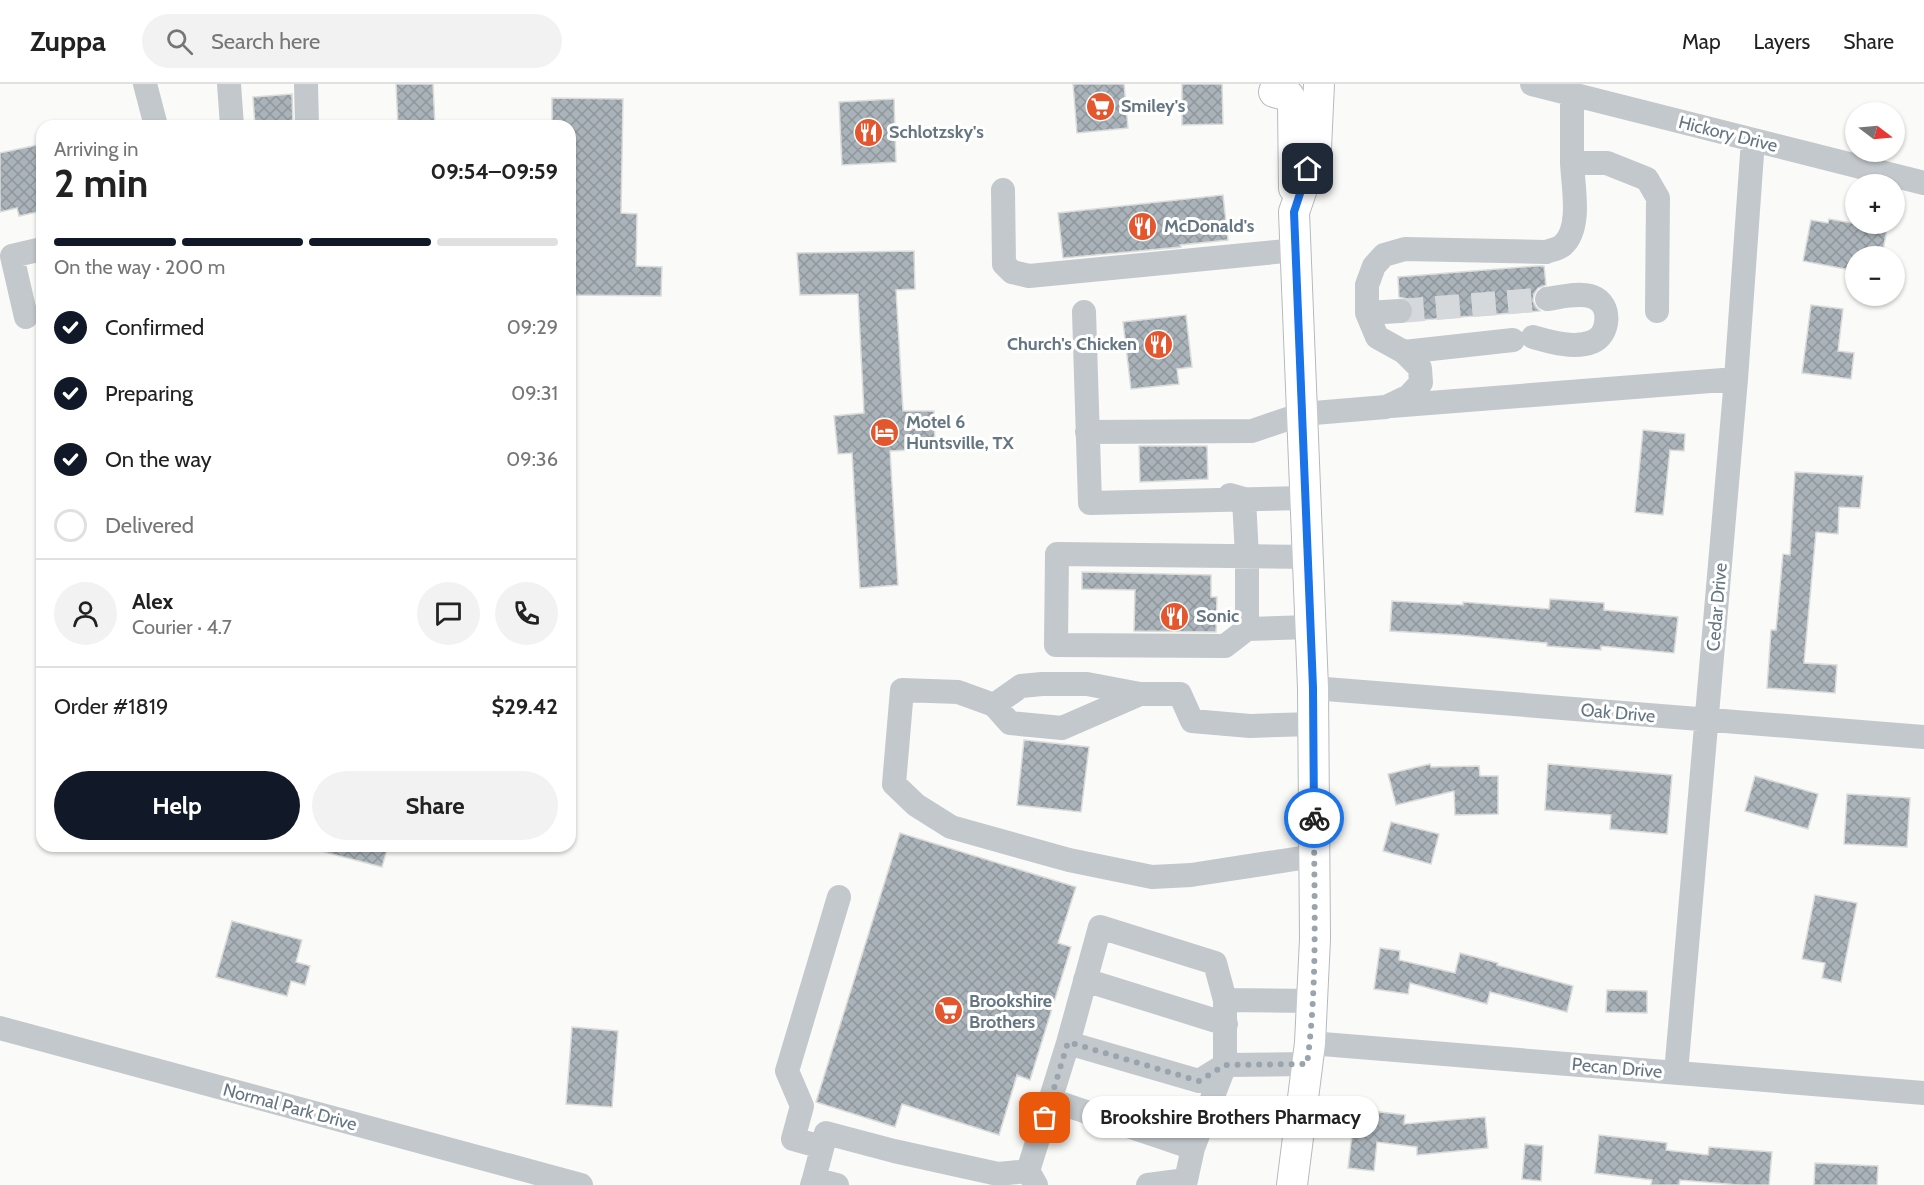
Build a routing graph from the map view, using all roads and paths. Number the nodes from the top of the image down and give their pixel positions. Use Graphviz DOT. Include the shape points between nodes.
graph roads {
  1 [pos="145,84"];
  2 [pos="230,84"];
  3 [pos="306,84"];
  4 [pos="1319,84"];
  5 [pos="1532,84"];
  6 [pos="1274,88"];
  7 [pos="1572,94"];
  8 [pos="154,120"];
  9 [pos="232,120"];
  10 [pos="307,120"];
  11 [pos="1753,140"];
  12 [pos="1572,163"];
  13 [pos="1924,183"];
  14 [pos="1003,190"];
  15 [pos="1294,212"];
  16 [pos="36,250"];
  17 [pos="1296,250"];
  18 [pos="1547,299"];
  19 [pos="1400,311"];
  20 [pos="1658,311"];
  21 [pos="1084,312"];
  22 [pos="1367,314"];
  23 [pos="26,317"];
  24 [pos="1404,352"];
  25 [pos="1736,379"];
  26 [pos="1386,407"];
  27 [pos="1302,414"];
  28 [pos="1087,432"];
  29 [pos="1306,498"];
  30 [pos="1244,500"];
  31 [pos="1247,556"];
  32 [pos="1308,557"];
  33 [pos="1311,627"];
  34 [pos="1247,629"];
  35 [pos="1313,688"];
  36 [pos="1140,694"];
  37 [pos="994,705"];
  38 [pos="1707,721"];
  39 [pos="1313,724"];
  40 [pos="1924,737"];
  41 [pos="1314,856"];
  42 [pos="839,897"];
  43 [pos="1085,980"];
  44 [pos="1225,1000"];
  45 [pos="1312,1001"];
  46 [pos="1226,1024"];
  47 [pos="0,1028"];
  48 [pos="1068,1042"];
  49 [pos="1308,1053"];
  50 [pos="1225,1065"];
  51 [pos="1676,1073"];
  52 [pos="1924,1093"];
  53 [pos="1051,1100"];
  54 [pos="822,1147"];
  55 [pos="1192,1148"];
  56 [pos="1032,1178"];
  57 [pos="813,1182"];
  58 [pos="1184,1183"];
  59 [pos="581,1185"];
  60 [pos="837,1185"];
  61 [pos="1148,1185"];
  62 [pos="1292,1185"];
  1 -- 8 [label="street"];
  2 -- 9 [label="street"];
  3 -- 10 [label="street"];
  4 -- 15 [label="main road" via="1316,147"];
  5 -- 7 [label="street, Hickory Drive"];
  6 -- 15 [label="main road" via="1275,155"];
  6 -- 15 [label="main road" via="1289,96 1293,105"];
  7 -- 11 [label="street, Hickory Drive"];
  7 -- 12 [label="street"];
  11 -- 13 [label="street, Hickory Drive"];
  11 -- 25 [label="street, Cedar Drive"];
  12 -- 20 [label="street" via="1606,163 1647,179 1658,198"];
  12 -- 22 [label="street" via="1574,231 1563,246 1546,252 1404,249 1384,255 1374,266 1367,285"];
  14 -- 17 [label="street" via="1004,264 1012,272 1029,276"];
  15 -- 17 [label="main road"];
  16 -- 23 [label="street" via="12,256"];
  17 -- 27 [label="main road"];
  18 -- 24 [label="street" via="1595,297 1607,314 1602,335 1592,342 1570,345 1523,338"];
  19 -- 22 [label="street"];
  21 -- 28 [label="street"];
  22 -- 24 [label="street" via="1377,337"];
  24 -- 26 [label="street" via="1420,368 1420,383 1409,396"];
  25 -- 26 [label="street"];
  25 -- 38 [label="street, Cedar Drive"];
  26 -- 27 [label="street"];
  27 -- 28 [label="street" via="1252,432"];
  27 -- 29 [label="main road"];
  28 -- 30 [label="street" via="1098,502"];
  29 -- 30 [label="street"];
  29 -- 32 [label="main road"];
  30 -- 31 [label="street"];
  31 -- 32 [label="street"];
  31 -- 34 [label="street"];
  31 -- 34 [label="street" via="1057,554 1056,645 1225,646"];
  32 -- 33 [label="main road"];
  33 -- 34 [label="street"];
  33 -- 35 [label="main road"];
  35 -- 38 [label="street, Oak Drive"];
  35 -- 39 [label="main road"];
  36 -- 37 [label="street" via="1087,684 1042,684 1021,686"];
  36 -- 37 [label="street" via="1062,728 1010,723"];
  36 -- 39 [label="street" via="1180,694 1192,721 1250,726"];
  37 -- 41 [label="street" via="958,692 903,690 894,784 916,805 951,828 1152,877 1191,875"];
  38 -- 40 [label="street, Oak Drive"];
  38 -- 51 [label="street, Cedar Drive"];
  39 -- 41 [label="main road"];
  41 -- 45 [label="main road"];
  42 -- 54 [label="street" via="787,1071 802,1106 793,1139"];
  43 -- 44 [label="street" via="1100,927 1215,963"];
  43 -- 46 [label="street"];
  43 -- 48 [label="street"];
  44 -- 45 [label="street"];
  44 -- 46 [label="street"];
  45 -- 49 [label="main road"];
  46 -- 50 [label="street"];
  47 -- 59 [label="street, Normal Park Drive"];
  48 -- 50 [label="street" via="1199,1081"];
  48 -- 53 [label="street"];
  49 -- 50 [label="street, Pecan Drive"];
  49 -- 51 [label="street, Pecan Drive"];
  49 -- 62 [label="main road"];
  50 -- 55 [label="street"];
  51 -- 52 [label="street, Pecan Drive"];
  53 -- 55 [label="street"];
  53 -- 56 [label="street"];
  54 -- 56 [label="street" via="826,1132 894,1151"];
  54 -- 57 [label="street"];
  55 -- 58 [label="street"];
  57 -- 60 [label="street"];
  58 -- 61 [label="street"];
}
